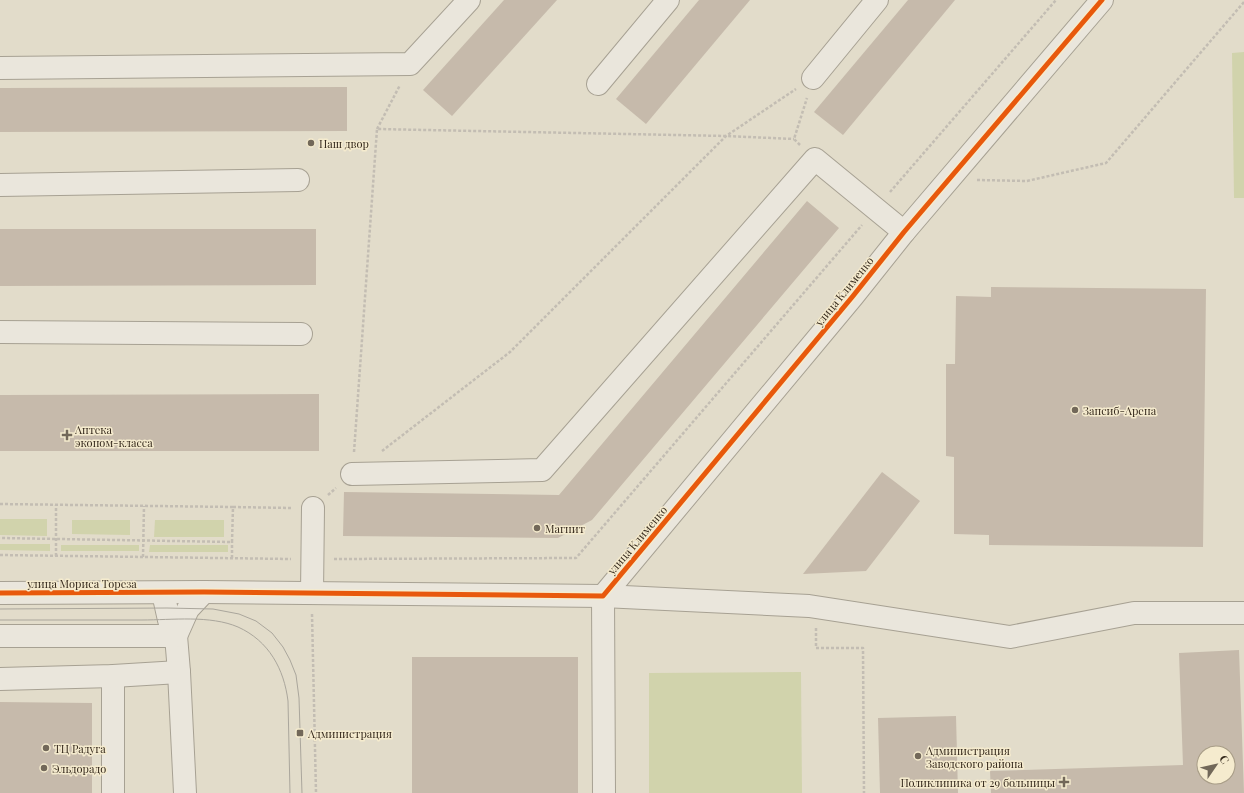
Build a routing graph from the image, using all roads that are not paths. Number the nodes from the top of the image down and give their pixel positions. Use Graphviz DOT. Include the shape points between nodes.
graph roads {
  1 [pos="469,0"];
  2 [pos="668,0"];
  3 [pos="877,0"];
  4 [pos="1102,0"];
  5 [pos="0,68"];
  6 [pos="813,78"];
  7 [pos="598,84"];
  8 [pos="298,180"];
  9 [pos="0,185"];
  10 [pos="904,232"];
  11 [pos="0,332"];
  12 [pos="301,334"];
  13 [pos="352,474"];
  14 [pos="313,508"];
  15 [pos="0,592"];
  16 [pos="204,592"];
  17 [pos="163,593"];
  18 [pos="312,594"];
  19 [pos="603,596"];
  20 [pos="1244,613"];
  21 [pos="0,636"];
  22 [pos="176,636"];
  23 [pos="179,672"];
  24 [pos="113,676"];
  25 [pos="0,679"];
  26 [pos="113,793"];
  27 [pos="185,793"];
  28 [pos="604,793"];
  1 -- 5 [label="street" via="410,64"];
  2 -- 7 [label="street"];
  3 -- 6 [label="street"];
  4 -- 10 [label="street, улица Клименко"];
  8 -- 9 [label="street"];
  10 -- 13 [label="street" via="815,159 542,470"];
  10 -- 19 [label="street, улица Клименко" via="854,296"];
  11 -- 12 [label="street"];
  14 -- 18 [label="street"];
  15 -- 17 [label="street, улица Мориса Тореза"];
  16 -- 17 [label="street, улица Мориса Тореза"];
  16 -- 18 [label="street, улица Мориса Тореза"];
  16 -- 22 [label="street" via="188,609"];
  17 -- 22 [label="street" via="169,620"];
  18 -- 19 [label="street, улица Мориса Тореза"];
  19 -- 20 [label="street, улица Мориса Тореза" via="816,608 1010,637 1134,613"];
  19 -- 28 [label="street"];
  21 -- 22 [label="street"];
  22 -- 23 [label="street"];
  23 -- 24 [label="street"];
  23 -- 27 [label="street"];
  24 -- 25 [label="street"];
  24 -- 26 [label="street"];
}
